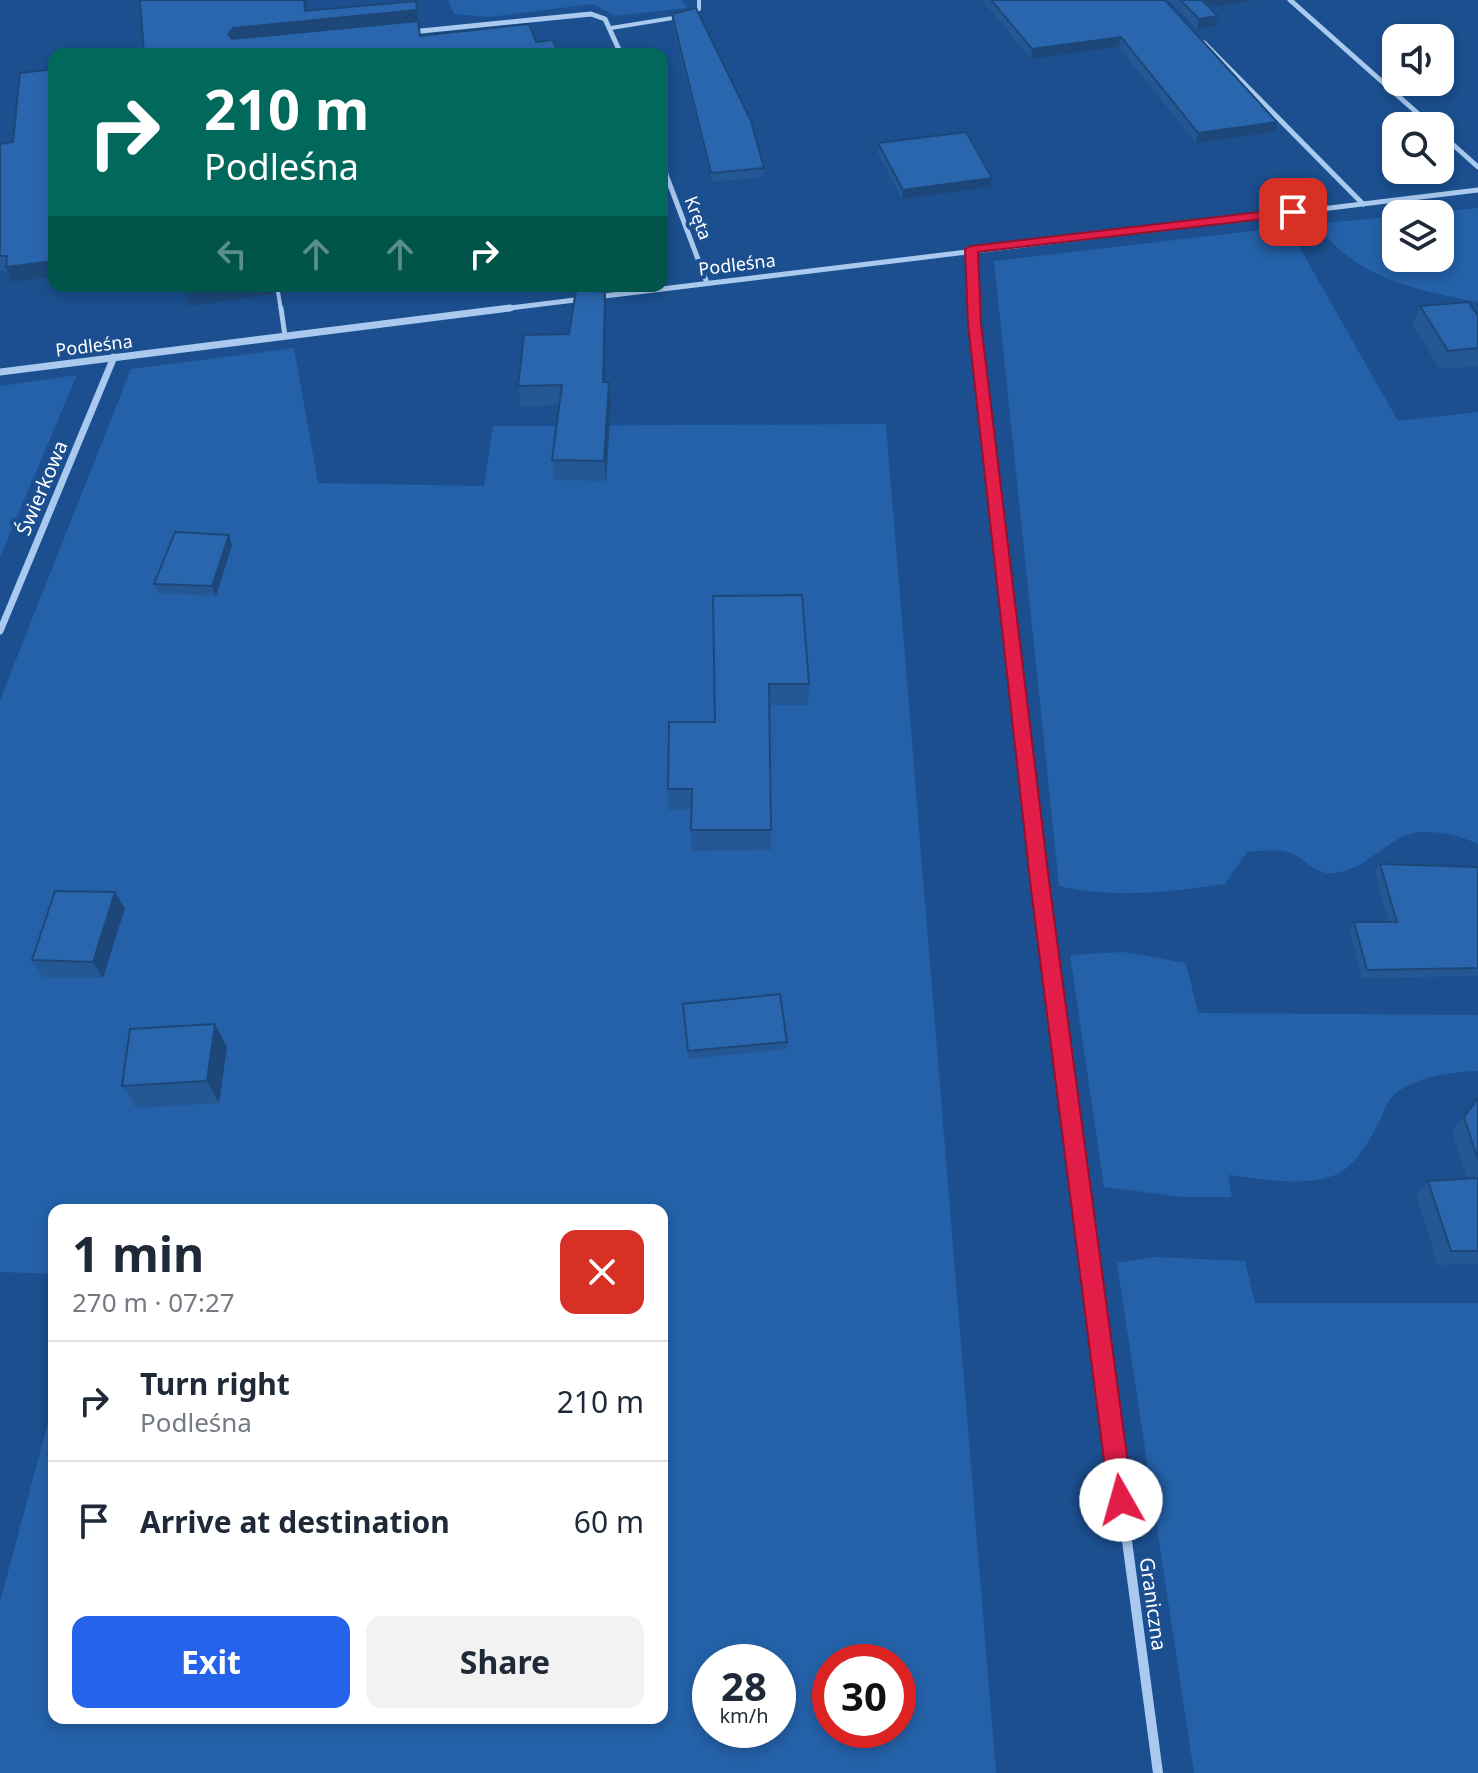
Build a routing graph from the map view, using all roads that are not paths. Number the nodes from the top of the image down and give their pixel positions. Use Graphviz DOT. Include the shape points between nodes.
graph roads {
  1 [pos="699,0"];
  2 [pos="1290,0"];
  3 [pos="611,28"];
  4 [pos="405,33"];
  5 [pos="1195,34"];
  6 [pos="619,48"];
  7 [pos="1416,112"];
  8 [pos="1454,146"];
  9 [pos="1478,167"];
  10 [pos="668,180"];
  11 [pos="1478,190"];
  12 [pos="1363,204"];
  13 [pos="971,249"];
  14 [pos="707,283"];
  15 [pos="668,288"];
  16 [pos="278,292"];
  17 [pos="635,292"];
  18 [pos="285,336"];
  19 [pos="114,357"];
  20 [pos="0,372"];
  21 [pos="0,631"];
  22 [pos="1158,1773"];
  1 -- 3 [label="lane" via="699,9 691,15"];
  2 -- 7 [label="street"];
  3 -- 4 [label="street" via="605,19 583,13"];
  3 -- 6 [label="street"];
  5 -- 12 [label="street"];
  8 -- 9 [label="street"];
  10 -- 14 [label="street, Kręta"];
  11 -- 12 [label="street, Podleśna"];
  12 -- 13 [label="street, Podleśna"];
  13 -- 14 [label="street, Podleśna"];
  13 -- 22 [label="street, Graniczna" via="975,324 1044,920"];
  14 -- 15 [label="street, Podleśna"];
  16 -- 18 [label="lane"];
  17 -- 18 [label="street, Podleśna"];
  18 -- 19 [label="street, Podleśna"];
  19 -- 20 [label="street, Podleśna"];
  19 -- 21 [label="street, Świerkowa"];
}
